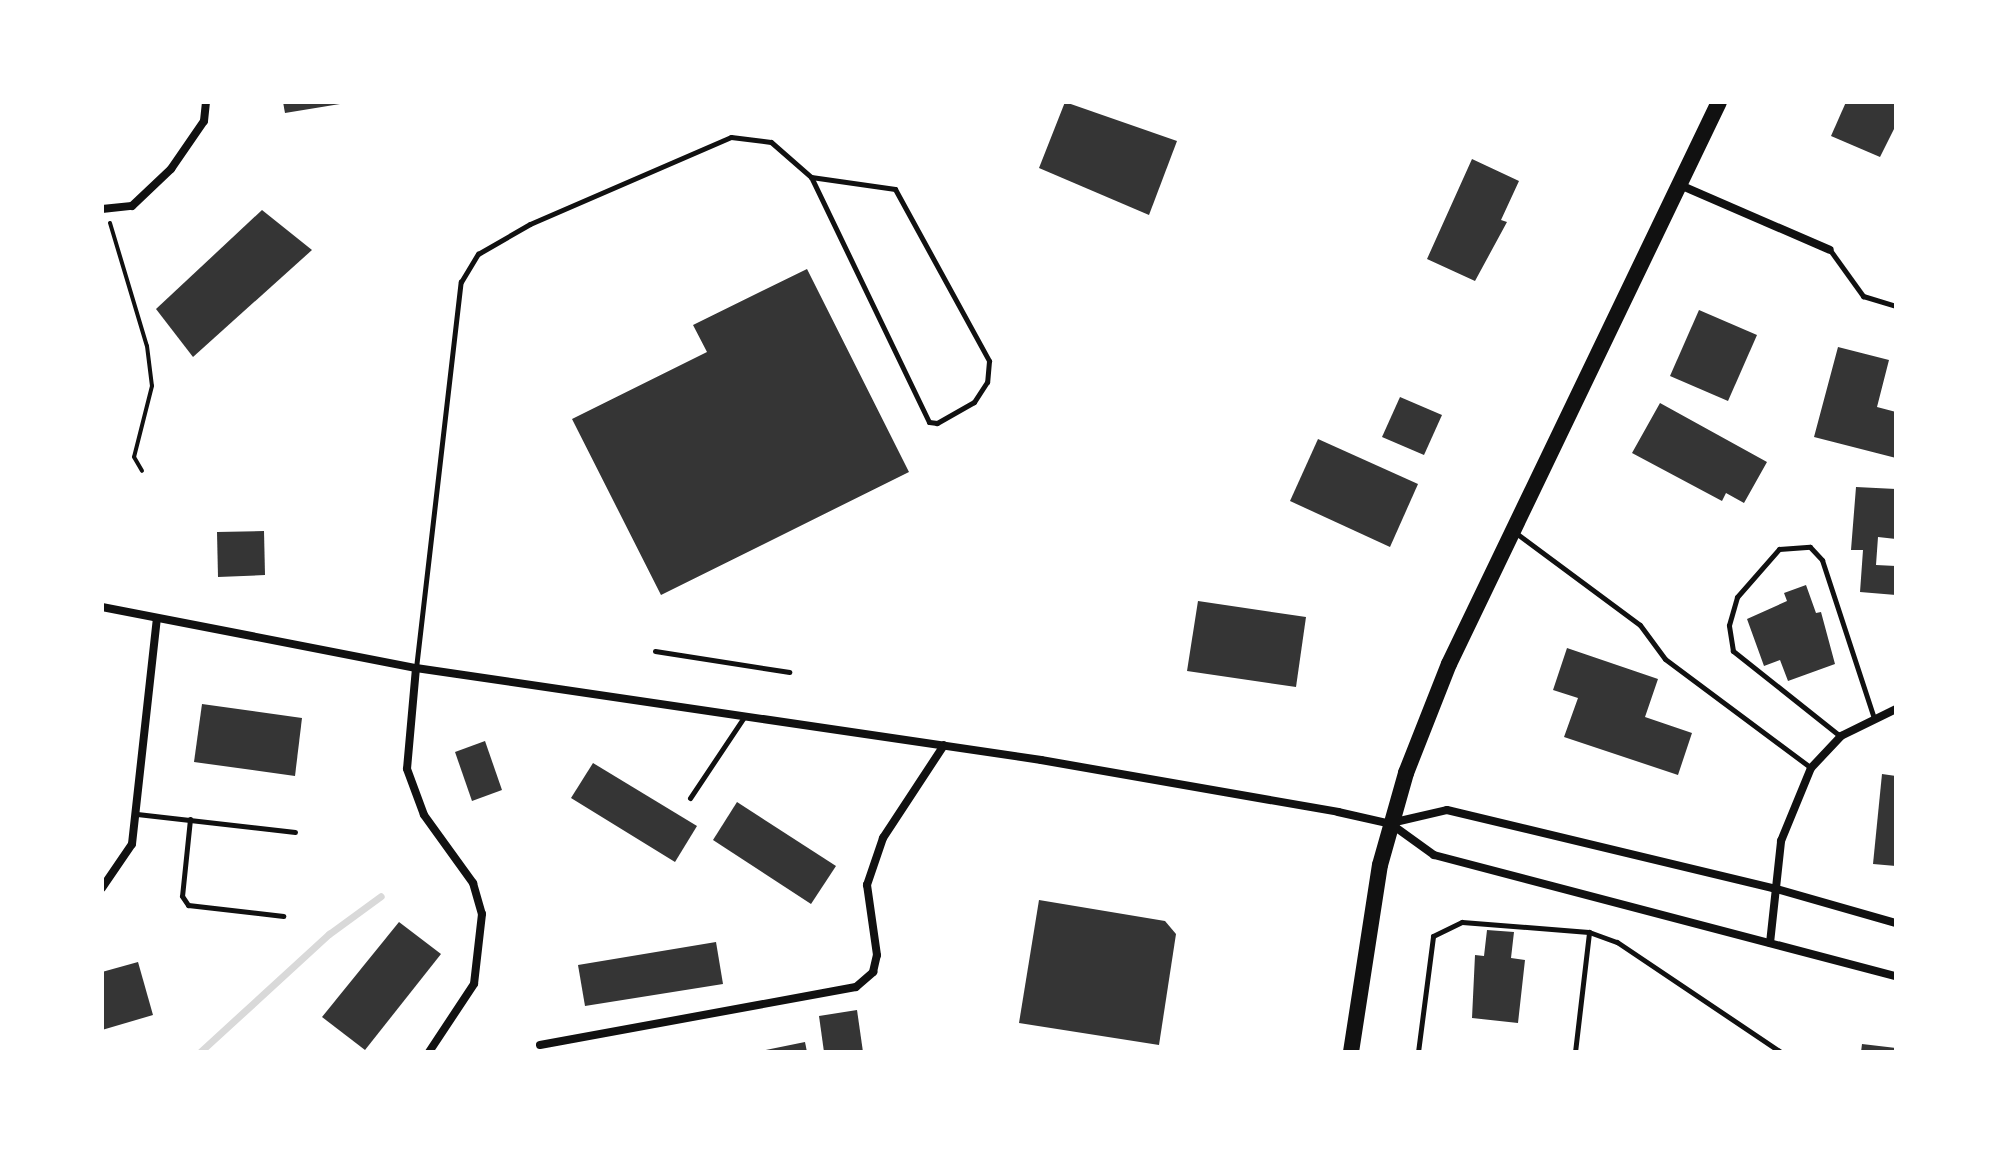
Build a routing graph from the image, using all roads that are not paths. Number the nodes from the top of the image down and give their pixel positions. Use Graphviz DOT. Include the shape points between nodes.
graph roads {
  1 [pos="206,102"];
  2 [pos="1719,102"];
  3 [pos="811,177"];
  4 [pos="1680,185"];
  5 [pos="105,209"];
  6 [pos="1830,250"];
  7 [pos="1896,306"];
  8 [pos="1516,533"];
  9 [pos="102,607"];
  10 [pos="157,619"];
  11 [pos="655,651"];
  12 [pos="416,668"];
  13 [pos="789,672"];
  14 [pos="1896,709"];
  15 [pos="745,716"];
  16 [pos="1874,718"];
  17 [pos="1841,736"];
  18 [pos="944,745"];
  19 [pos="1811,768"];
  20 [pos="690,798"];
  21 [pos="137,814"];
  22 [pos="190,819"];
  23 [pos="1391,824"];
  24 [pos="295,832"];
  25 [pos="102,888"];
  26 [pos="1773,888"];
  27 [pos="283,916"];
  28 [pos="1896,923"];
  29 [pos="1589,932"];
  30 [pos="1770,943"];
  31 [pos="1896,976"];
  32 [pos="540,1045"];
  33 [pos="429,1052"];
  34 [pos="1351,1052"];
  35 [pos="1418,1052"];
  36 [pos="1575,1052"];
  37 [pos="1781,1052"];
  1 -- 5 [label="street" via="204,121 171,169 132,206"];
  2 -- 4 [label="main road"];
  3 -- 3 [label="lane" via="895,189 989,361 987,382 974,402 937,423 929,422"];
  3 -- 12 [label="lane" via="771,142 731,137 530,224 478,254 461,282"];
  4 -- 6 [label="street"];
  4 -- 8 [label="main road"];
  6 -- 7 [label="lane" via="1863,296"];
  8 -- 19 [label="lane" via="1640,625 1665,659"];
  8 -- 23 [label="main road" via="1449,664"];
  9 -- 10 [label="street"];
  10 -- 12 [label="street"];
  10 -- 21 [label="street"];
  11 -- 13 [label="lane"];
  12 -- 15 [label="street"];
  12 -- 33 [label="street" via="407,769 424,815 473,883 482,914 474,984"];
  14 -- 16 [label="street"];
  15 -- 18 [label="street"];
  15 -- 20 [label="lane"];
  16 -- 17 [label="street"];
  16 -- 17 [label="lane" via="1822,560 1810,547 1779,549 1737,597 1729,625 1733,651"];
  17 -- 19 [label="street"];
  18 -- 23 [label="street"];
  18 -- 32 [label="street" via="883,838 867,885 877,955 873,972 856,987"];
  19 -- 26 [label="street" via="1781,841"];
  21 -- 22 [label="lane"];
  21 -- 25 [label="street" via="124,861"];
  22 -- 24 [label="lane"];
  22 -- 27 [label="lane" via="182,896 188,905"];
  23 -- 26 [label="street" via="1447,810"];
  23 -- 30 [label="street" via="1434,855"];
  23 -- 34 [label="main road" via="1367,936"];
  26 -- 28 [label="street"];
  26 -- 30 [label="street"];
  29 -- 35 [label="lane" via="1462,922 1444,927 1433,936 1428,951"];
  29 -- 36 [label="lane"];
  29 -- 37 [label="lane" via="1617,942"];
  30 -- 31 [label="street"];
}
